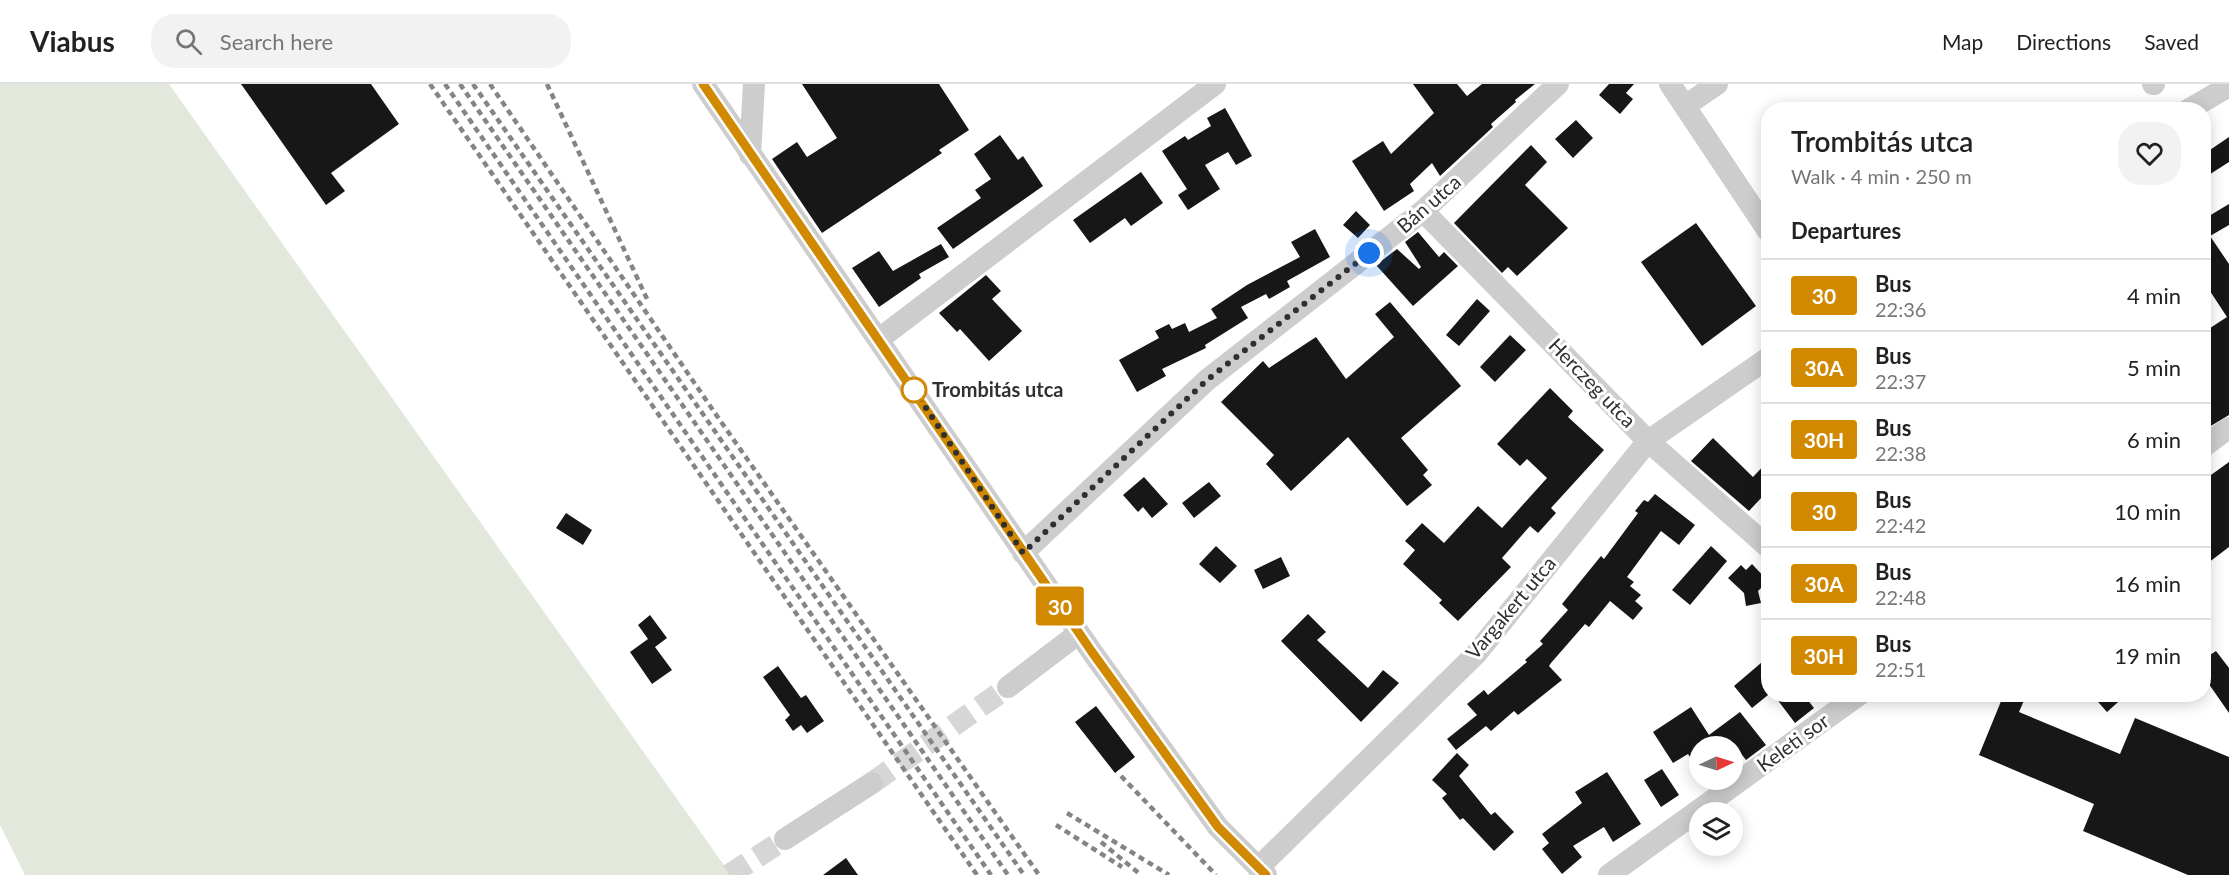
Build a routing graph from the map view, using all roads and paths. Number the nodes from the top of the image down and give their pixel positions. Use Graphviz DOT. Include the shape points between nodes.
graph roads {
  1 [pos="703,84"];
  2 [pos="754,84"];
  3 [pos="1215,84"];
  4 [pos="1558,84"];
  5 [pos="1670,84"];
  6 [pos="1717,84"];
  7 [pos="2229,86"];
  8 [pos="2202,102"];
  9 [pos="1685,106"];
  10 [pos="750,155"];
  11 [pos="1423,211"];
  12 [pos="1761,220"];
  13 [pos="879,339"];
  14 [pos="1761,363"];
  15 [pos="2229,428"];
  16 [pos="1648,441"];
  17 [pos="2211,441"];
  18 [pos="1761,541"];
  19 [pos="1023,553"];
  20 [pos="1079,633"];
  21 [pos="1008,687"];
  22 [pos="1849,702"];
  23 [pos="872,783"];
  24 [pos="785,839"];
  25 [pos="1262,871"];
  26 [pos="1609,875"];
  1 -- 10 [label="street"];
  2 -- 10 [label="street"];
  3 -- 13 [label="street"];
  4 -- 11 [label="street, Bán utca"];
  5 -- 9 [label="street"];
  6 -- 9 [label="street"];
  7 -- 8 [label="street"];
  9 -- 12 [label="street"];
  10 -- 13 [label="street"];
  11 -- 16 [label="street, Herczeg utca"];
  11 -- 19 [label="street, Bán utca" via="1207,380"];
  13 -- 19 [label="street"];
  14 -- 16 [label="street, Vargakert utca"];
  15 -- 17 [label="street"];
  16 -- 18 [label="street, Herczeg utca"];
  16 -- 25 [label="street, Vargakert utca" via="1476,654"];
  19 -- 20 [label="street"];
  20 -- 21 [label="street"];
  20 -- 25 [label="street" via="1218,827"];
  22 -- 26 [label="street, Keleti sor"];
  23 -- 24 [label="street"];
}
